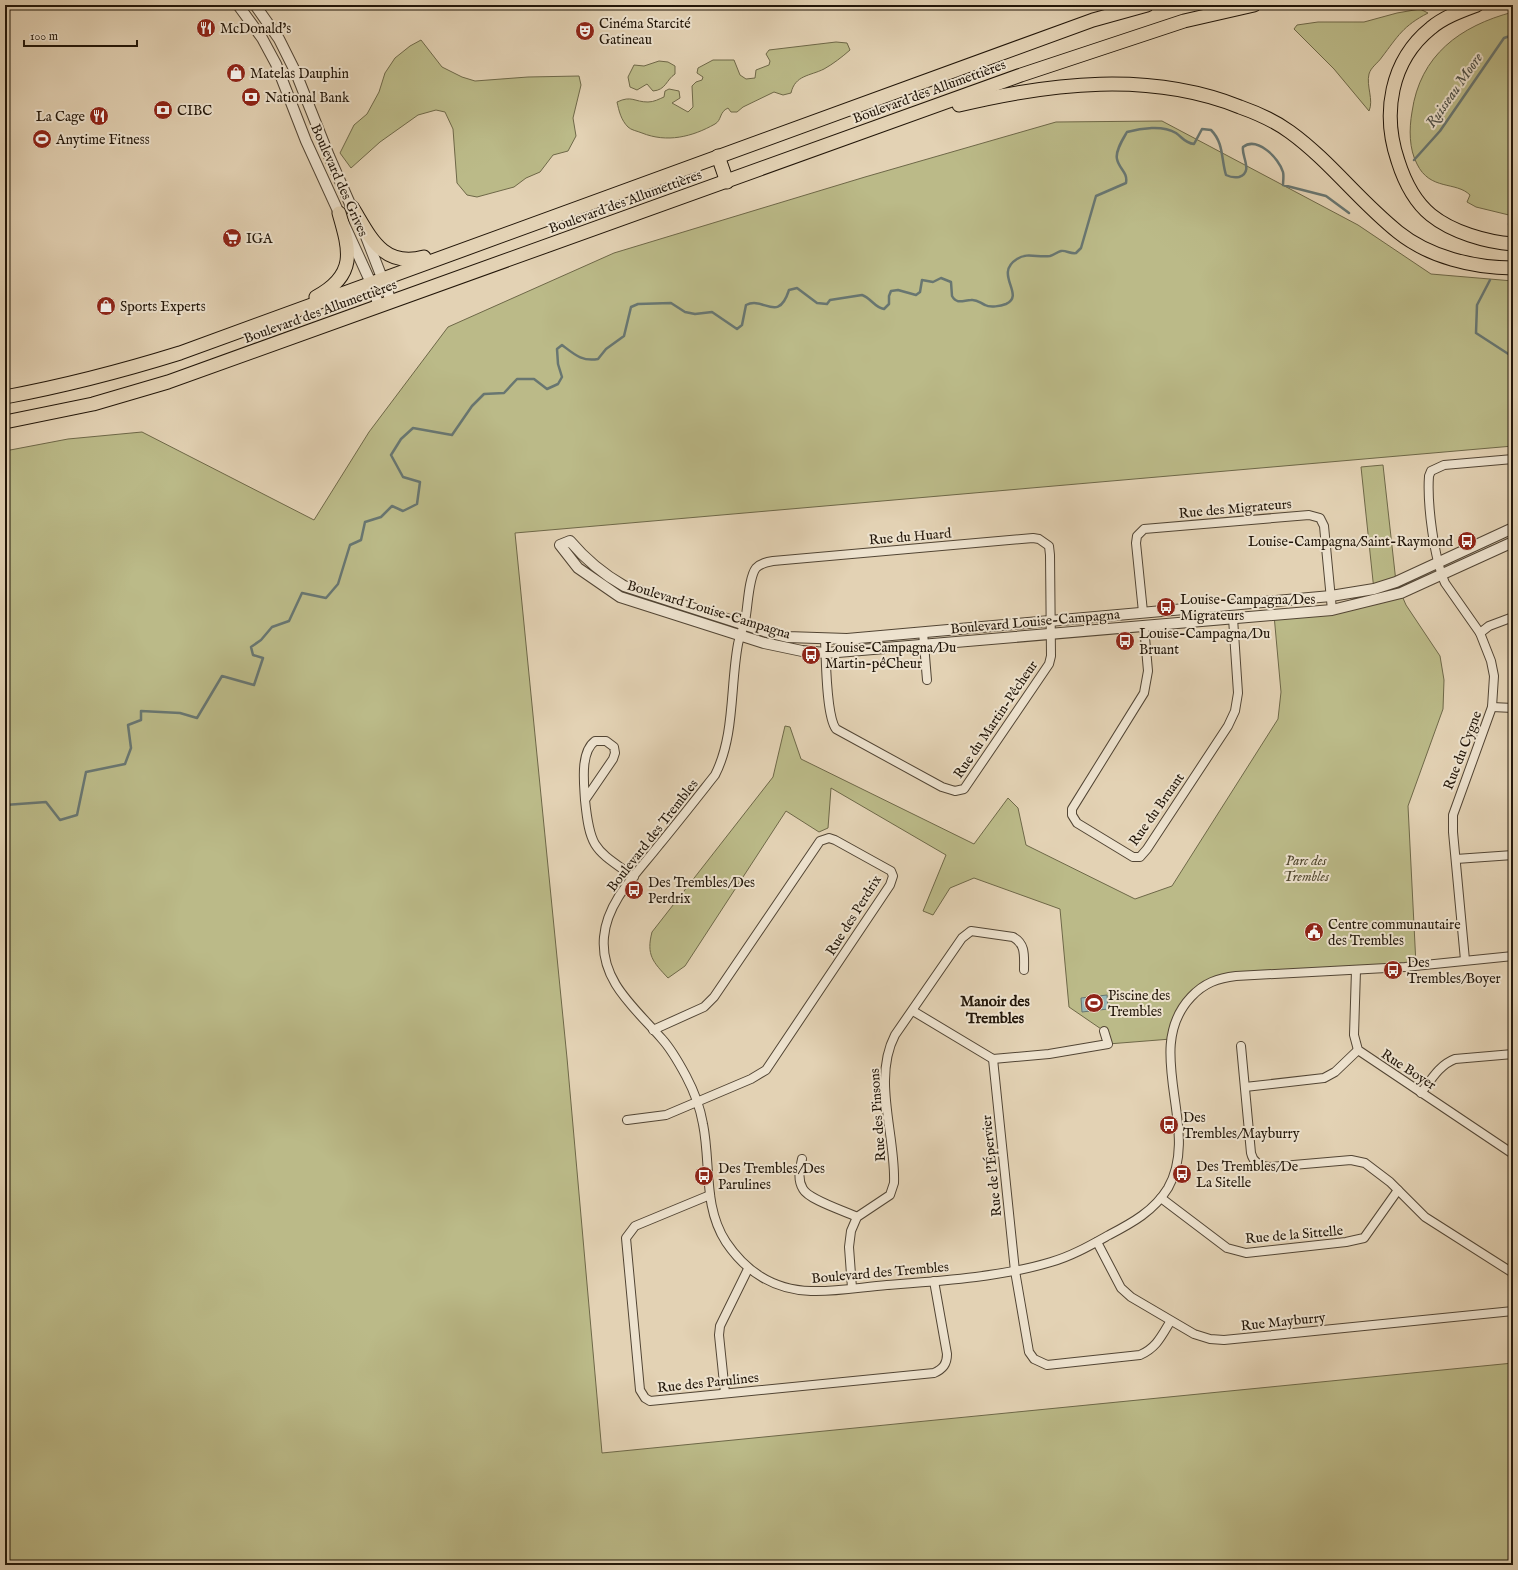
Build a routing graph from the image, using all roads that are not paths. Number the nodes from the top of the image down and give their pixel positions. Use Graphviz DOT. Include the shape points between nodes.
graph roads {
  1 [pos="238,5"];
  2 [pos="255,5"];
  3 [pos="1140,5"];
  4 [pos="1147,5"];
  5 [pos="1254,5"];
  6 [pos="1477,5"];
  7 [pos="1093,20"];
  8 [pos="718,156"];
  9 [pos="790,159"];
  10 [pos="727,182"];
  11 [pos="352,207"];
  12 [pos="339,213"];
  13 [pos="476,244"];
  14 [pos="1513,244"];
  15 [pos="1513,268"];
  16 [pos="377,281"];
  17 [pos="385,304"];
  18 [pos="288,313"];
  19 [pos="5,397"];
  20 [pos="5,422"];
  21 [pos="1513,459"];
  22 [pos="1513,528"];
  23 [pos="1513,542"];
  24 [pos="1439,563"];
  25 [pos="1442,575"];
  26 [pos="1331,596"];
  27 [pos="1232,606"];
  28 [pos="1332,610"];
  29 [pos="1143,612"];
  30 [pos="1513,617"];
  31 [pos="1233,618"];
  32 [pos="1050,622"];
  33 [pos="744,624"];
  34 [pos="1144,626"];
  35 [pos="923,632"];
  36 [pos="1050,633"];
  37 [pos="1480,633"];
  38 [pos="741,636"];
  39 [pos="825,640"];
  40 [pos="924,645"];
  41 [pos="826,653"];
  42 [pos="927,680"];
  43 [pos="1492,707"];
  44 [pos="1513,708"];
  45 [pos="585,800"];
  46 [pos="1513,855"];
  47 [pos="1456,859"];
  48 [pos="634,877"];
  49 [pos="1513,956"];
  50 [pos="1465,960"];
  51 [pos="1024,970"];
  52 [pos="1356,970"];
  53 [pos="913,1011"];
  54 [pos="653,1030"];
  55 [pos="1104,1031"];
  56 [pos="1241,1046"];
  57 [pos="1358,1050"];
  58 [pos="1513,1054"];
  59 [pos="993,1059"];
  60 [pos="1245,1087"];
  61 [pos="1421,1093"];
  62 [pos="697,1101"];
  63 [pos="627,1120"];
  64 [pos="1513,1154"];
  65 [pos="802,1158"];
  66 [pos="1398,1190"];
  67 [pos="710,1196"];
  68 [pos="1161,1198"];
  69 [pos="857,1217"];
  70 [pos="1097,1242"];
  71 [pos="748,1268"];
  72 [pos="1015,1271"];
  73 [pos="1513,1273"];
  74 [pos="934,1281"];
  75 [pos="852,1288"];
  76 [pos="1513,1311"];
  77 [pos="1170,1322"];
  78 [pos="725,1393"];
  1 -- 12 [label="street, Boulevard des Grives" via="262,38 276,64 306,142"];
  2 -- 11 [label="street, Boulevard des Grives" via="279,40 296,73"];
  3 -- 7 [label="highway"];
  4 -- 7 [label="highway, Boulevard des Allumettières"];
  5 -- 9 [label="highway, Boulevard des Allumettières" via="1184,21 1135,36"];
  6 -- 14 [label="highway" via="1450,16 1431,28 1407,56 1393,87 1389,122 1391,138 1409,186 1418,202 1431,216 1460,231"];
  7 -- 8 [label="highway, Boulevard des Allumettières"];
  8 -- 10 [label="highway"];
  8 -- 13 [label="highway, Boulevard des Allumettières"];
  9 -- 10 [label="highway, Boulevard des Allumettières"];
  9 -- 15 [label="highway" via="942,109 1002,95 1109,84 1192,91 1258,114 1288,131 1324,159 1399,232 1432,252 1465,262 1496,268"];
  10 -- 17 [label="highway, Boulevard des Allumettières"];
  11 -- 13 [label="highway" via="377,245 396,258 414,260"];
  11 -- 16 [label="street, Boulevard des Grives" via="373,252"];
  12 -- 16 [label="street, Boulevard des Grives"];
  12 -- 18 [label="highway" via="348,244 348,254 341,276 329,290"];
  13 -- 16 [label="highway, Boulevard des Allumettières"];
  16 -- 17 [label="street, Boulevard des Grives"];
  16 -- 18 [label="highway, Boulevard des Allumettières"];
  17 -- 20 [label="highway, Boulevard des Allumettières" via="138,392 51,414"];
  18 -- 19 [label="highway, Boulevard des Allumettières" via="135,367"];
  21 -- 24 [label="street, Rue du Cygne" via="1444,465 1431,471 1428,483"];
  22 -- 24 [label="street, Boulevard Louise-Campagna"];
  23 -- 25 [label="street, Boulevard Louise-Campagna"];
  24 -- 25 [label="street, Rue du Cygne"];
  24 -- 26 [label="street, Boulevard Louise-Campagna" via="1374,589"];
  25 -- 28 [label="street, Boulevard Louise-Campagna" via="1401,593"];
  25 -- 37 [label="street, Rue du Cygne"];
  26 -- 27 [label="street, Boulevard Louise-Campagna"];
  26 -- 28 [label="street, Rue des Migrateurs"];
  26 -- 29 [label="street, Rue des Migrateurs" via="1324,526 1315,515 1150,528 1140,532 1136,543"];
  27 -- 29 [label="street, Boulevard Louise-Campagna"];
  27 -- 31 [label="street"];
  28 -- 31 [label="street, Boulevard Louise-Campagna"];
  29 -- 32 [label="street, Boulevard Louise-Campagna"];
  29 -- 34 [label="street"];
  30 -- 37 [label="street" via="1489,626"];
  31 -- 34 [label="street, Boulevard Louise-Campagna"];
  31 -- 34 [label="street, Rue du Bruant" via="1238,693 1232,719 1147,849 1140,857 1133,857 1077,823 1072,809 1144,693 1148,671"];
  32 -- 33 [label="street, Rue du Huard" via="1050,550 1045,542 1033,538 766,562 754,572"];
  32 -- 35 [label="street, Boulevard Louise-Campagna"];
  32 -- 36 [label="street, Rue du Martin-Pêcheur"];
  33 -- 38 [label="street, Boulevard des Trembles"];
  33 -- 38 [label="street, Boulevard Louise-Campagna" via="624,586 586,560 570,541 560,545 578,568 620,597"];
  33 -- 39 [label="street, Boulevard Louise-Campagna" via="787,637"];
  34 -- 36 [label="street, Boulevard Louise-Campagna"];
  35 -- 39 [label="street, Boulevard Louise-Campagna"];
  35 -- 40 [label="street"];
  36 -- 40 [label="street, Boulevard Louise-Campagna"];
  36 -- 41 [label="street, Rue du Martin-Pêcheur" via="1049,664 969,785 959,791 942,787 836,729 830,712"];
  37 -- 43 [label="street, Rue du Cygne" via="1492,661"];
  38 -- 41 [label="street, Boulevard Louise-Campagna" via="782,647"];
  38 -- 48 [label="street, Boulevard des Trembles" via="721,764"];
  39 -- 41 [label="street, Rue du Martin-Pêcheur"];
  40 -- 41 [label="street, Boulevard Louise-Campagna"];
  40 -- 42 [label="street"];
  43 -- 44 [label="street"];
  43 -- 47 [label="street, Rue du Cygne" via="1453,815"];
  45 -- 45 [label="street" via="613,759 614,747 606,741 596,741 588,748 584,780"];
  45 -- 48 [label="street" via="589,832 596,848"];
  46 -- 47 [label="street"];
  47 -- 50 [label="street, Rue du Cygne"];
  48 -- 54 [label="street, Boulevard des Trembles" via="610,912 604,932 604,952 615,986"];
  49 -- 50 [label="street, Boulevard des Trembles"];
  50 -- 52 [label="street, Boulevard des Trembles"];
  51 -- 53 [label="street, Rue des Pinsons" via="1023,948 1018,940 1013,937 971,932 962,938"];
  52 -- 57 [label="street" via="1354,1035"];
  52 -- 68 [label="street, Boulevard des Trembles" via="1224,977 1207,984 1185,1004 1173,1029 1170,1050 1179,1154 1172,1179"];
  53 -- 59 [label="street"];
  53 -- 69 [label="street, Rue des Pinsons" via="892,1041 884,1072 893,1189 884,1200"];
  54 -- 62 [label="street, Boulevard des Trembles" via="678,1060"];
  54 -- 62 [label="street, Rue des Perdrix" via="704,1007 714,997 820,841 829,838 835,840 891,870 893,876 890,885 766,1070 751,1079"];
  55 -- 59 [label="street" via="1108,1044 1049,1054"];
  56 -- 60 [label="street"];
  57 -- 60 [label="street" via="1335,1072 1324,1078"];
  57 -- 61 [label="street, Rue Boyer"];
  58 -- 61 [label="street" via="1455,1059 1447,1062"];
  59 -- 72 [label="street, Rue de l'Épervier"];
  60 -- 66 [label="street" via="1251,1153 1252,1159 1257,1163 1269,1167 1357,1160 1375,1170"];
  61 -- 64 [label="street, Rue Boyer"];
  62 -- 63 [label="street" via="666,1115"];
  62 -- 67 [label="street, Boulevard des Trembles" via="706,1139"];
  65 -- 69 [label="street" via="800,1178 803,1190 813,1198"];
  66 -- 68 [label="street, Rue de la Sittelle" via="1364,1238 1246,1253 1227,1248"];
  66 -- 73 [label="street" via="1425,1217"];
  67 -- 71 [label="street, Boulevard des Trembles" via="719,1229 731,1249"];
  67 -- 78 [label="street, Rue des Parulines" via="635,1226 628,1233 626,1243 642,1394 650,1401 655,1401"];
  68 -- 70 [label="street, Boulevard des Trembles" via="1139,1219"];
  69 -- 75 [label="street" via="849,1247"];
  70 -- 72 [label="street, Boulevard des Trembles" via="1054,1262"];
  70 -- 77 [label="street, Rue Mayburry" via="1125,1293"];
  71 -- 75 [label="street, Boulevard des Trembles" via="773,1284 795,1290"];
  71 -- 78 [label="street" via="720,1326"];
  72 -- 74 [label="street, Boulevard des Trembles"];
  72 -- 77 [label="street, Rue de l'Épervier" via="1029,1352 1040,1363 1048,1365 1140,1355 1157,1344"];
  74 -- 75 [label="street, Boulevard des Trembles"];
  74 -- 78 [label="street, Rue des Parulines" via="947,1354 947,1361 940,1370 934,1373"];
  76 -- 77 [label="street, Rue Mayburry" via="1224,1340 1198,1336"];
}
